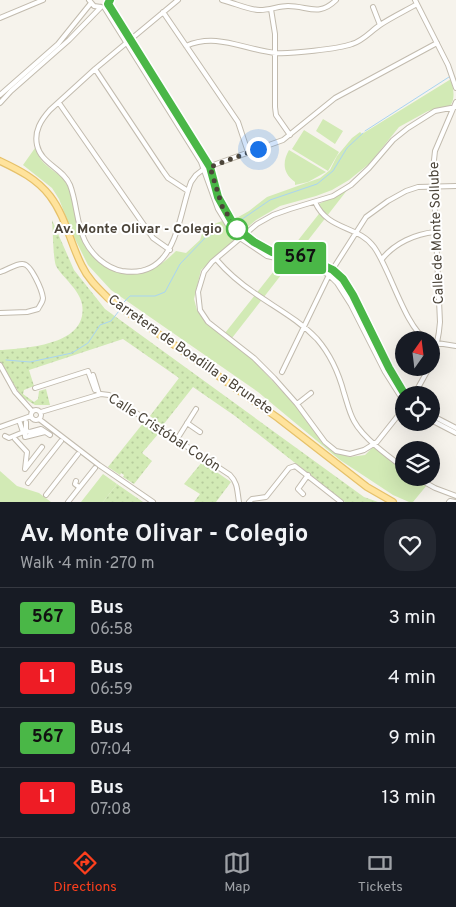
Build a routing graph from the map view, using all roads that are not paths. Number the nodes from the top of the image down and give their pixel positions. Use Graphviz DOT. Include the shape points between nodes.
graph roads {
  1 [pos="43,0"];
  2 [pos="178,0"];
  3 [pos="222,0"];
  4 [pos="336,0"];
  5 [pos="90,2"];
  6 [pos="416,2"];
  7 [pos="106,4"];
  8 [pos="373,7"];
  9 [pos="271,9"];
  10 [pos="163,12"];
  11 [pos="0,18"];
  12 [pos="380,25"];
  13 [pos="128,41"];
  14 [pos="437,43"];
  15 [pos="186,46"];
  16 [pos="275,53"];
  17 [pos="95,69"];
  18 [pos="456,88"];
  19 [pos="4,91"];
  20 [pos="0,95"];
  21 [pos="7,96"];
  22 [pos="0,103"];
  23 [pos="58,103"];
  24 [pos="456,106"];
  25 [pos="290,135"];
  26 [pos="248,152"];
  27 [pos="0,161"];
  28 [pos="207,168"];
  29 [pos="456,186"];
  30 [pos="433,187"];
  31 [pos="188,191"];
  32 [pos="315,202"];
  33 [pos="356,232"];
  34 [pos="435,232"];
  35 [pos="245,235"];
  36 [pos="240,238"];
  37 [pos="170,250"];
  38 [pos="216,259"];
  39 [pos="382,259"];
  40 [pos="333,270"];
  41 [pos="0,272"];
  42 [pos="329,275"];
  43 [pos="0,313"];
  44 [pos="304,326"];
  45 [pos="418,331"];
  46 [pos="439,331"];
  47 [pos="440,343"];
  48 [pos="456,346"];
  49 [pos="0,365"];
  50 [pos="282,372"];
  51 [pos="93,375"];
  52 [pos="400,386"];
  53 [pos="35,388"];
  54 [pos="395,388"];
  55 [pos="94,390"];
  56 [pos="311,393"];
  57 [pos="99,394"];
  58 [pos="297,404"];
  59 [pos="196,409"];
  60 [pos="41,412"];
  61 [pos="32,414"];
  62 [pos="40,419"];
  63 [pos="395,419"];
  64 [pos="440,420"];
  65 [pos="26,422"];
  66 [pos="20,423"];
  67 [pos="187,423"];
  68 [pos="440,425"];
  69 [pos="0,427"];
  70 [pos="456,428"];
  71 [pos="200,432"];
  72 [pos="25,433"];
  73 [pos="456,433"];
  74 [pos="50,435"];
  75 [pos="179,436"];
  76 [pos="15,439"];
  77 [pos="61,441"];
  78 [pos="374,444"];
  79 [pos="42,446"];
  80 [pos="37,451"];
  81 [pos="27,452"];
  82 [pos="78,454"];
  83 [pos="395,460"];
  84 [pos="95,468"];
  85 [pos="106,469"];
  86 [pos="102,474"];
  87 [pos="308,476"];
  88 [pos="76,481"];
  89 [pos="28,483"];
  90 [pos="431,486"];
  91 [pos="79,487"];
  92 [pos="303,494"];
  93 [pos="46,495"];
  94 [pos="456,496"];
  95 [pos="68,502"];
  96 [pos="153,502"];
  97 [pos="238,502"];
  98 [pos="249,502"];
  99 [pos="341,502"];
  100 [pos="393,502"];
  101 [pos="449,502"];
  102 [pos="455,502"];
  1 -- 11 [label="street"];
  2 -- 10 [label="street"];
  3 -- 9 [label="street" via="250,9"];
  4 -- 9 [label="street" via="320,10 287,6"];
  5 -- 7 [label="street"];
  5 -- 19 [label="street" via="58,44"];
  6 -- 12 [label="street"];
  6 -- 14 [label="street"];
  7 -- 13 [label="street"];
  7 -- 21 [label="street"];
  8 -- 12 [label="street"];
  9 -- 16 [label="street"];
  10 -- 13 [label="street"];
  10 -- 15 [label="street"];
  12 -- 16 [label="street" via="352,44 338,48"];
  13 -- 17 [label="street"];
  13 -- 28 [label="street"];
  14 -- 18 [label="street"];
  14 -- 25 [label="street" via="335,98"];
  15 -- 16 [label="street" via="214,40"];
  15 -- 26 [label="street" via="238,122"];
  16 -- 25 [label="street" via="274,107"];
  17 -- 23 [label="street"];
  17 -- 31 [label="street" via="168,178"];
  19 -- 20 [label="street"];
  19 -- 21 [label="street"];
  21 -- 22 [label="street"];
  23 -- 37 [label="street" via="153,238"];
  23 -- 37 [label="street" via="37,128 37,144 46,161 68,182 88,247 113,268 129,271 155,265"];
  24 -- 30 [label="street, Calle de Monte Sollube" via="436,151"];
  24 -- 32 [label="street" via="435,111 408,128 352,185"];
  25 -- 26 [label="street"];
  26 -- 28 [label="street"];
  27 -- 100 [label="main road, Carretera de Boadilla a Brunete" via="27,175 49,195 64,221 82,266 109,299 278,418 367,487"];
  28 -- 31 [label="street" via="196,175"];
  28 -- 35 [label="street" via="222,206 235,227"];
  28 -- 36 [label="street" via="218,209"];
  29 -- 30 [label="street"];
  30 -- 33 [label="street" via="412,189 388,201 366,217"];
  30 -- 34 [label="street, Calle de Monte Sollube"];
  31 -- 37 [label="street"];
  32 -- 33 [label="street" via="326,218"];
  32 -- 35 [label="street" via="273,215"];
  33 -- 39 [label="street" via="366,237"];
  33 -- 40 [label="street"];
  34 -- 39 [label="street" via="402,242"];
  34 -- 46 [label="street, Calle de Monte Sollube"];
  35 -- 36 [label="street"];
  35 -- 40 [label="street" via="272,252 312,260"];
  36 -- 38 [label="street"];
  36 -- 42 [label="street" via="267,256 311,266"];
  38 -- 44 [label="street" via="254,293"];
  38 -- 58 [label="street" via="200,281 200,310 208,322 254,358"];
  39 -- 45 [label="street"];
  40 -- 42 [label="street"];
  40 -- 52 [label="street" via="353,295"];
  41 -- 43 [label="street" via="26,264 43,299 38,309"];
  42 -- 44 [label="street"];
  42 -- 54 [label="street" via="347,298"];
  44 -- 50 [label="street"];
  44 -- 78 [label="street" via="330,357 355,423"];
  47 -- 48 [label="street"];
  49 -- 61 [label="street"];
  51 -- 57 [label="street"];
  53 -- 55 [label="street" via="88,371"];
  56 -- 58 [label="street"];
  57 -- 60 [label="street, Calle Cristóbal Colón"];
  57 -- 97 [label="street, Calle Cristóbal Colón" via="109,395 230,475 237,486"];
  58 -- 78 [label="street" via="325,442 336,451 355,454"];
  59 -- 67 [label="street"];
  60 -- 61 [label="street" via="37,409"];
  60 -- 62 [label="street"];
  61 -- 62 [label="street" via="35,420"];
  61 -- 69 [label="street"];
  62 -- 85 [label="street" via="88,459"];
  63 -- 78 [label="street"];
  64 -- 70 [label="street"];
  65 -- 72 [label="street"];
  66 -- 72 [label="street"];
  67 -- 71 [label="street"];
  67 -- 75 [label="street"];
  68 -- 73 [label="street"];
  72 -- 74 [label="street" via="41,428"];
  72 -- 76 [label="street"];
  72 -- 76 [label="street" via="7,437"];
  76 -- 81 [label="street"];
  77 -- 89 [label="street"];
  78 -- 83 [label="street"];
  79 -- 80 [label="street"];
  80 -- 81 [label="street"];
  80 -- 81 [label="street" via="25,469"];
  82 -- 93 [label="street"];
  84 -- 91 [label="street"];
  85 -- 86 [label="street"];
  85 -- 96 [label="street"];
  87 -- 92 [label="street" via="298,489"];
  87 -- 98 [label="street" via="292,466 266,497"];
  87 -- 99 [label="street"];
  88 -- 91 [label="street" via="74,484"];
  90 -- 94 [label="street"];
  91 -- 95 [label="street"];
  101 -- 102 [label="street"];
}
